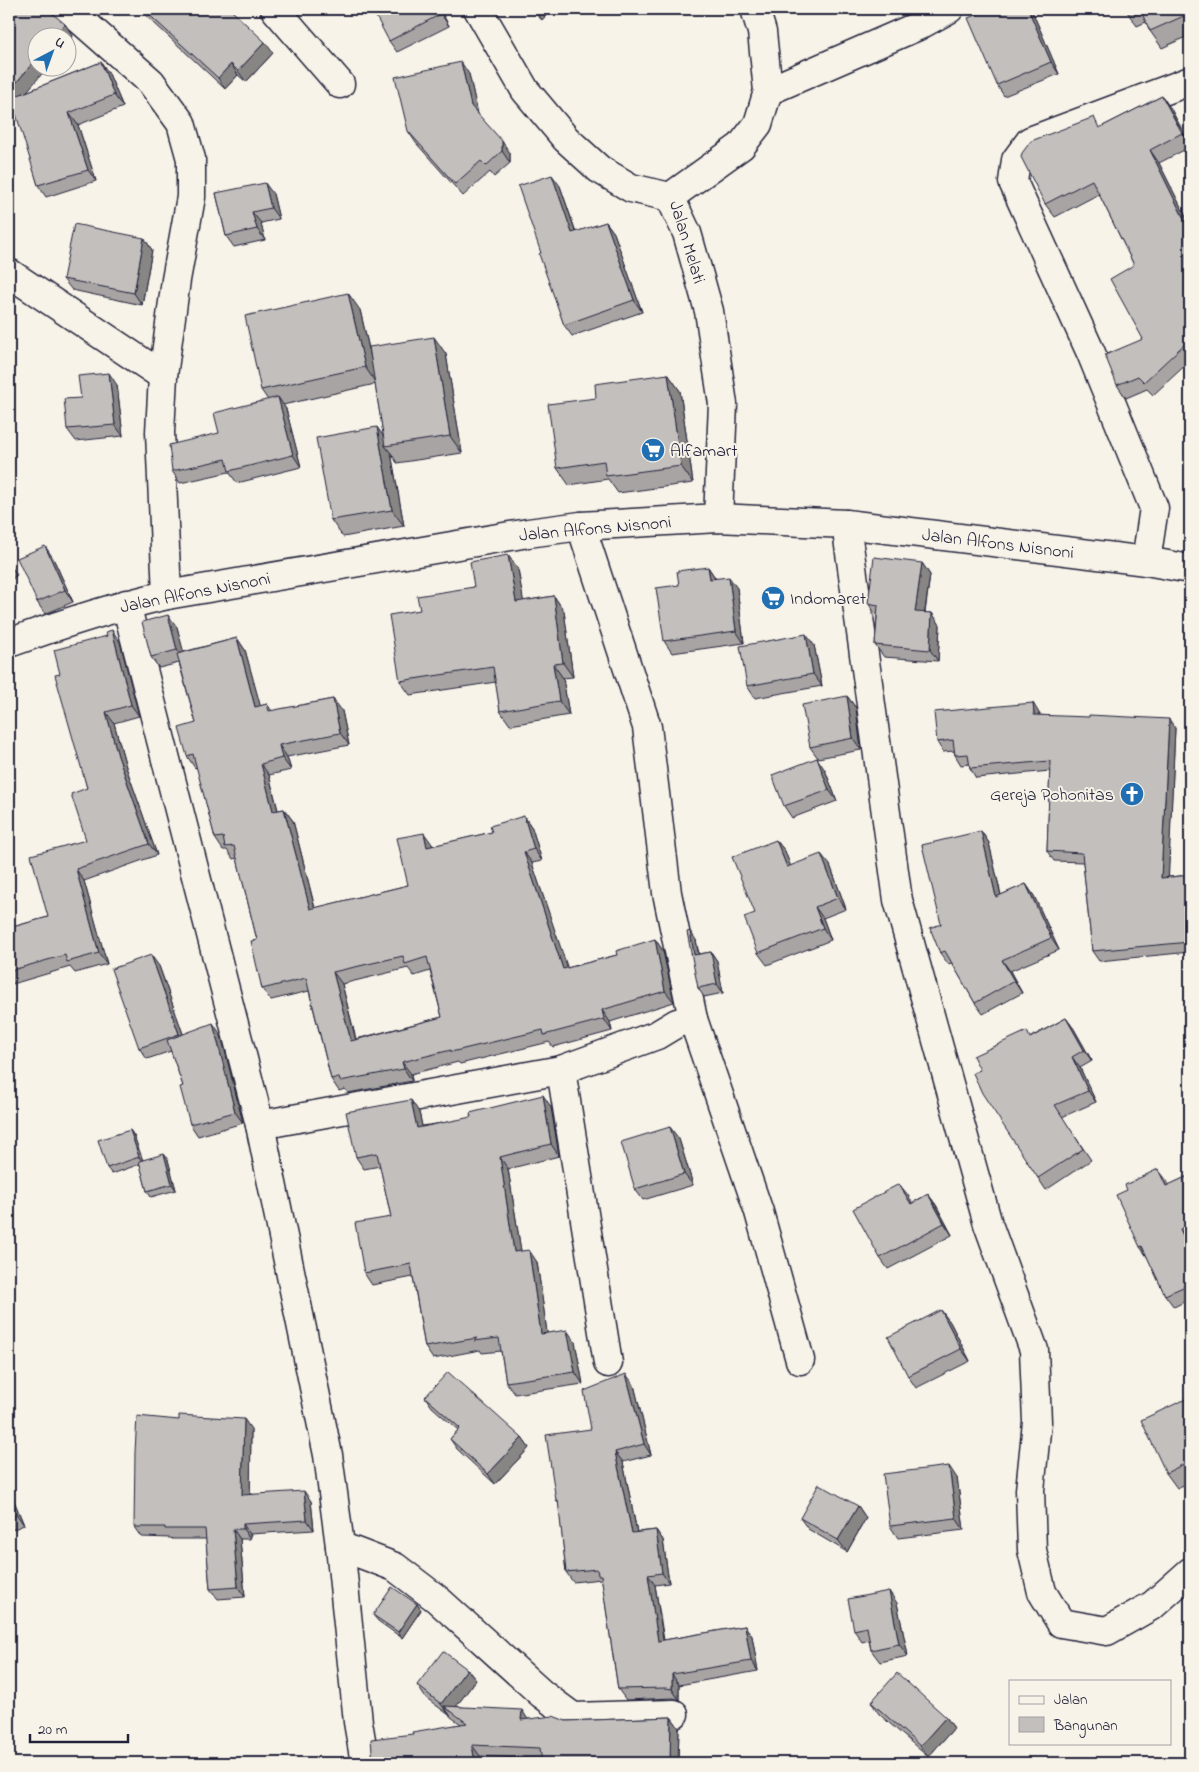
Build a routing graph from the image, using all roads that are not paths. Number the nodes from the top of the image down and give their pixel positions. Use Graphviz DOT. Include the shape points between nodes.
graph roads {
  1 [pos="68,9"];
  2 [pos="275,9"];
  3 [pos="478,9"];
  4 [pos="755,9"];
  5 [pos="948,9"];
  6 [pos="1190,81"];
  7 [pos="340,84"];
  8 [pos="768,92"];
  9 [pos="670,197"];
  10 [pos="9,273"];
  11 [pos="163,376"];
  12 [pos="718,518"];
  13 [pos="846,524"];
  14 [pos="581,526"];
  15 [pos="1146,562"];
  16 [pos="1190,569"];
  17 [pos="167,595"];
  18 [pos="126,604"];
  19 [pos="9,643"];
  20 [pos="693,1019"];
  21 [pos="561,1070"];
  22 [pos="260,1125"];
  23 [pos="800,1360"];
  24 [pos="608,1363"];
  25 [pos="340,1546"];
  26 [pos="1190,1572"];
  27 [pos="674,1714"];
  28 [pos="365,1763"];
  1 -- 11 [label="street" via="151,82 181,123 191,159 191,197"];
  2 -- 7 [label="street"];
  3 -- 9 [label="street" via="525,90 566,139 599,169 631,188"];
  4 -- 8 [label="street, Jalan Melati" via="762,32"];
  5 -- 8 [label="street" via="918,26"];
  6 -- 15 [label="street" via="1030,141 1016,160 1013,182 1091,353 1154,508"];
  8 -- 9 [label="street, Jalan Melati" via="758,124 740,146"];
  9 -- 12 [label="street, Jalan Melati" via="687,233 709,311 718,366 723,404"];
  10 -- 11 [label="street"];
  11 -- 17 [label="street" via="160,432"];
  12 -- 13 [label="street, Jalan Alfons Nisnoni"];
  12 -- 14 [label="street, Jalan Alfons Nisnoni"];
  13 -- 15 [label="street, Jalan Alfons Nisnoni"];
  13 -- 26 [label="street" via="898,900 988,1224 1034,1350 1037,1422 1030,1490 1032,1550 1042,1592 1061,1623 1107,1631 1153,1606"];
  14 -- 17 [label="street, Jalan Alfons Nisnoni"];
  14 -- 20 [label="street" via="647,727 667,893"];
  15 -- 16 [label="street, Jalan Alfons Nisnoni"];
  17 -- 18 [label="street, Jalan Alfons Nisnoni"];
  18 -- 19 [label="street, Jalan Alfons Nisnoni"];
  18 -- 22 [label="street"];
  20 -- 21 [label="street"];
  20 -- 23 [label="street" via="759,1212"];
  21 -- 22 [label="street"];
  21 -- 24 [label="street"];
  22 -- 25 [label="street" via="328,1455"];
  25 -- 27 [label="street" via="395,1567 437,1599 542,1694 573,1717"];
  25 -- 28 [label="street"];
}
